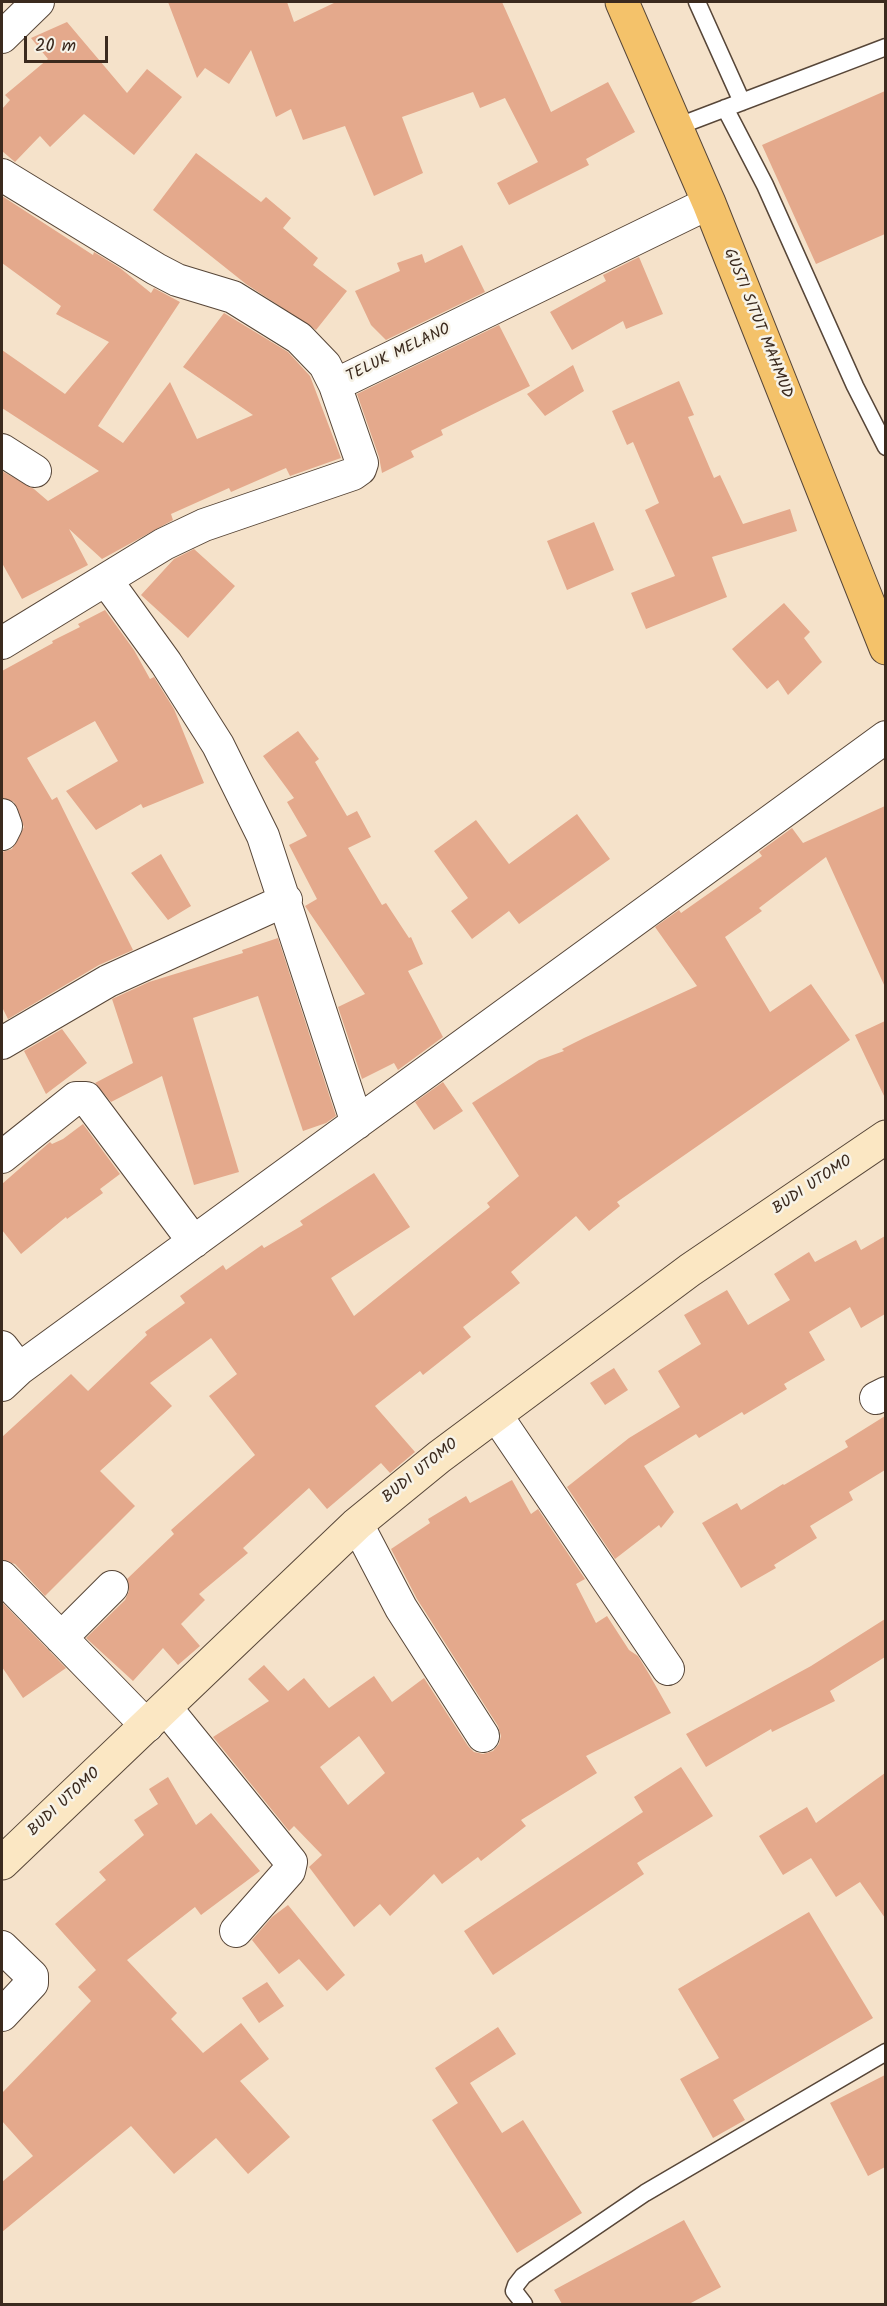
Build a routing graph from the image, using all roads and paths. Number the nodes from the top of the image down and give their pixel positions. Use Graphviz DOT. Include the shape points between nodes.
graph roads {
  1 [pos="39,2"];
  2 [pos="622,2"];
  3 [pos="697,2"];
  4 [pos="2,37"];
  5 [pos="885,47"];
  6 [pos="742,102"];
  7 [pos="725,108"];
  8 [pos="676,127"];
  9 [pos="2,175"];
  10 [pos="709,202"];
  11 [pos="335,385"];
  12 [pos="885,447"];
  13 [pos="2,450"];
  14 [pos="35,471"];
  15 [pos="106,580"];
  16 [pos="2,643"];
  17 [pos="885,648"];
  18 [pos="885,737"];
  19 [pos="2,815"];
  20 [pos="2,834"];
  21 [pos="286,900"];
  22 [pos="2,1043"];
  23 [pos="357,1123"];
  24 [pos="885,1137"];
  25 [pos="2,1157"];
  26 [pos="194,1242"];
  27 [pos="7,1367"];
  28 [pos="496,1415"];
  29 [pos="357,1524"];
  30 [pos="2,1577"];
  31 [pos="112,1587"];
  32 [pos="61,1638"];
  33 [pos="668,1669"];
  34 [pos="156,1717"];
  35 [pos="483,1736"];
  36 [pos="2,1863"];
  37 [pos="237,1931"];
  38 [pos="2,1947"];
  39 [pos="2,2015"];
  40 [pos="885,2052"];
  41 [pos="524,2304"];
  1 -- 4 [label="street"];
  2 -- 8 [label="highway, GUSTI SITUT MAHMUD"];
  3 -- 6 [label="lane"];
  5 -- 6 [label="lane"];
  6 -- 7 [label="lane"];
  7 -- 8 [label="lane"];
  7 -- 12 [label="lane" via="765,185"];
  8 -- 10 [label="highway, GUSTI SITUT MAHMUD"];
  9 -- 11 [label="street" via="156,269 177,280 233,297 299,338 325,365"];
  10 -- 11 [label="street, TELUK MELANO"];
  10 -- 17 [label="highway, GUSTI SITUT MAHMUD"];
  11 -- 15 [label="street, TELUK MELANO" via="362,463 360,469 204,525 164,544"];
  13 -- 14 [label="street"];
  15 -- 16 [label="street, TELUK MELANO"];
  15 -- 21 [label="street" via="166,663 218,745 263,836"];
  18 -- 23 [label="street"];
  19 -- 20 [label="street" via="6,826"];
  21 -- 22 [label="street" via="108,981"];
  21 -- 23 [label="street"];
  23 -- 26 [label="street"];
  24 -- 28 [label="street, BUDI UTOMO" via="690,1270"];
  25 -- 26 [label="street" via="76,1098 86,1098"];
  26 -- 27 [label="street"];
  28 -- 29 [label="street, BUDI UTOMO"];
  28 -- 33 [label="street"];
  29 -- 34 [label="street, BUDI UTOMO"];
  29 -- 35 [label="street" via="400,1608"];
  30 -- 32 [label="street"];
  31 -- 32 [label="street"];
  32 -- 34 [label="street"];
  34 -- 36 [label="street, BUDI UTOMO"];
  34 -- 37 [label="street" via="291,1862 289,1871"];
  38 -- 39 [label="street" via="32,1976 32,1983"];
  40 -- 41 [label="lane" via="645,2193 523,2276 514,2291"];
}
